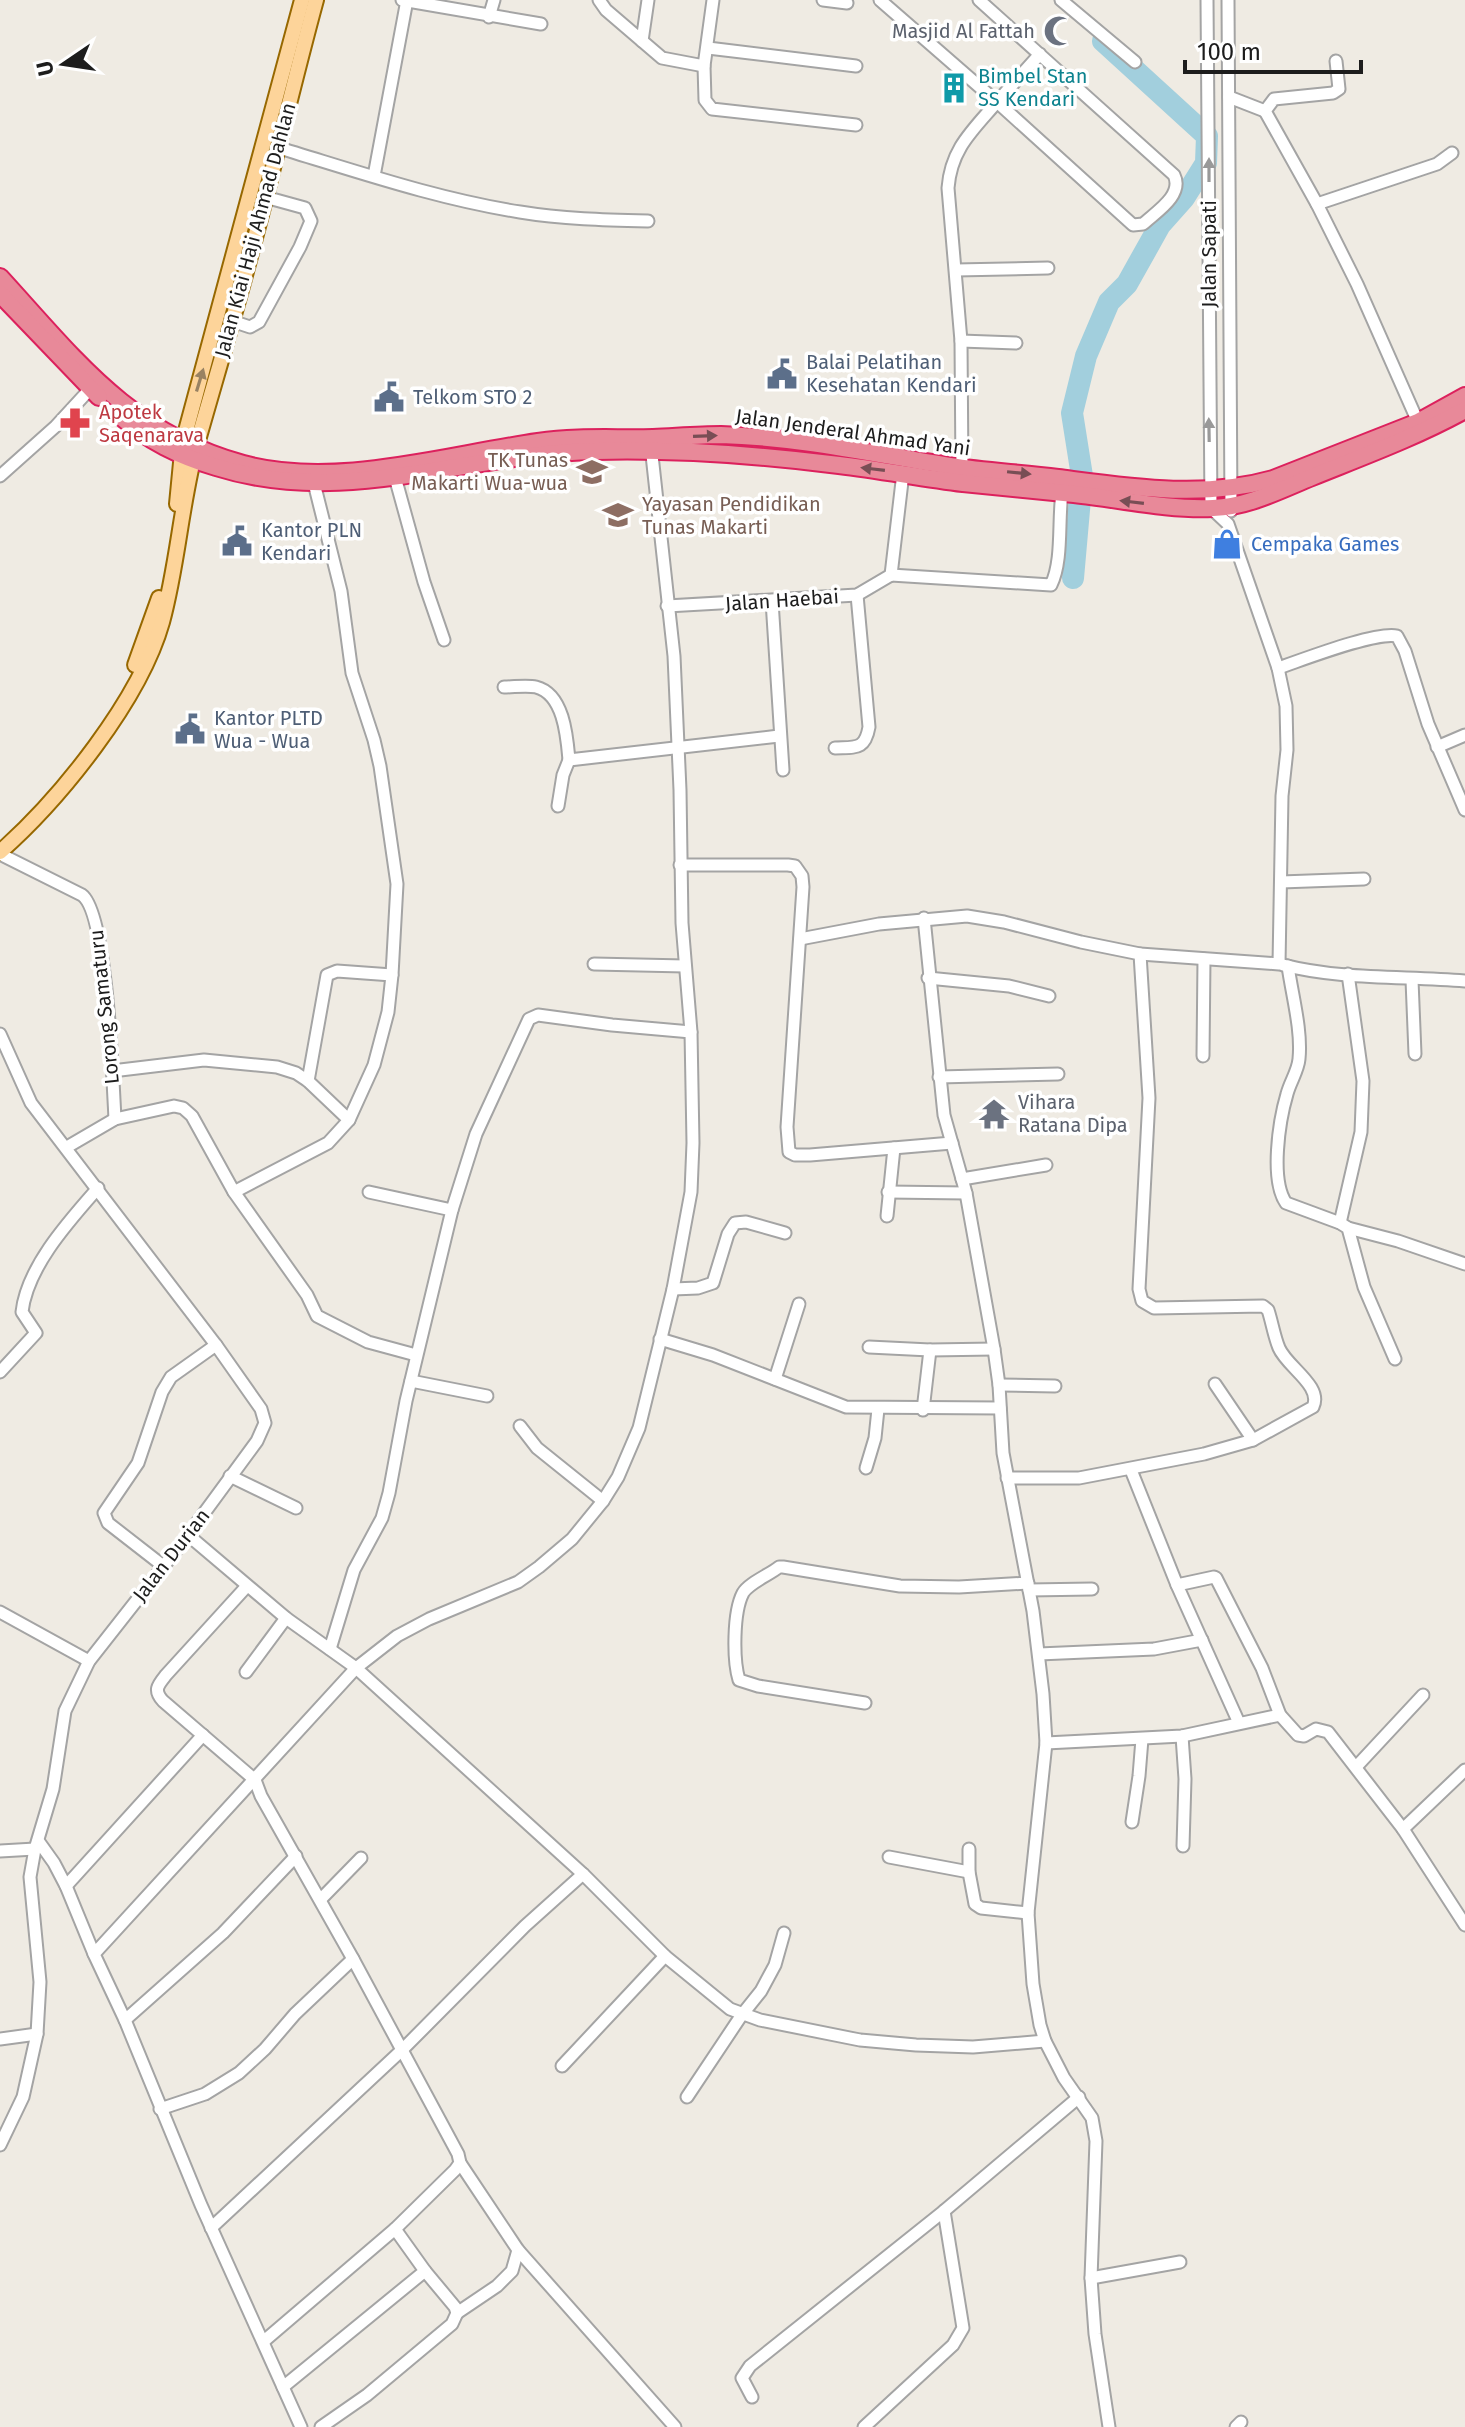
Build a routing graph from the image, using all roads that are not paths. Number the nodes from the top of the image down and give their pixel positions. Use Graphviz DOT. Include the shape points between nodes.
graph roads {
  1 [pos="302,0"];
  2 [pos="316,0"];
  3 [pos="405,0"];
  4 [pos="494,0"];
  5 [pos="599,0"];
  6 [pos="648,0"];
  7 [pos="713,0"];
  8 [pos="823,0"];
  9 [pos="880,0"];
  10 [pos="979,0"];
  11 [pos="1061,0"];
  12 [pos="1207,0"];
  13 [pos="1228,0"];
  14 [pos="847,3"];
  15 [pos="489,17"];
  16 [pos="541,24"];
  17 [pos="1209,25"];
  18 [pos="1230,26"];
  19 [pos="642,41"];
  20 [pos="708,48"];
  21 [pos="1040,54"];
  22 [pos="1336,61"];
  23 [pos="1135,62"];
  24 [pos="704,66"];
  25 [pos="856,66"];
  26 [pos="1229,97"];
  27 [pos="997,102"];
  28 [pos="1265,111"];
  29 [pos="856,125"];
  30 [pos="276,147"];
  31 [pos="1452,153"];
  32 [pos="374,176"];
  33 [pos="265,197"];
  34 [pos="1317,204"];
  35 [pos="648,221"];
  36 [pos="1048,268"];
  37 [pos="956,270"];
  38 [pos="0,277"];
  39 [pos="0,294"];
  40 [pos="232,321"];
  41 [pos="961,341"];
  42 [pos="1016,343"];
  43 [pos="90,389"];
  44 [pos="1465,396"];
  45 [pos="1465,410"];
  46 [pos="1418,422"];
  47 [pos="651,445"];
  48 [pos="188,451"];
  49 [pos="903,473"];
  50 [pos="962,475"];
  51 [pos="0,476"];
  52 [pos="395,477"];
  53 [pos="314,483"];
  54 [pos="1230,487"];
  55 [pos="1079,489"];
  56 [pos="1210,489"];
  57 [pos="1233,506"];
  58 [pos="1211,508"];
  59 [pos="1228,524"];
  60 [pos="891,575"];
  61 [pos="857,595"];
  62 [pos="772,601"];
  63 [pos="162,602"];
  64 [pos="667,606"];
  65 [pos="444,640"];
  66 [pos="1278,668"];
  67 [pos="504,687"];
  68 [pos="1465,735"];
  69 [pos="779,736"];
  70 [pos="1437,747"];
  71 [pos="679,748"];
  72 [pos="835,748"];
  73 [pos="569,760"];
  74 [pos="783,770"];
  75 [pos="558,806"];
  76 [pos="1465,810"];
  77 [pos="0,845"];
  78 [pos="0,853"];
  79 [pos="680,865"];
  80 [pos="1364,879"];
  81 [pos="1281,882"];
  82 [pos="924,918"];
  83 [pos="800,939"];
  84 [pos="1140,954"];
  85 [pos="1204,959"];
  86 [pos="594,964"];
  87 [pos="1284,965"];
  88 [pos="685,966"];
  89 [pos="1348,974"];
  90 [pos="392,975"];
  91 [pos="928,978"];
  92 [pos="1412,980"];
  93 [pos="1465,981"];
  94 [pos="1049,996"];
  95 [pos="691,1032"];
  96 [pos="0,1034"];
  97 [pos="1415,1054"];
  98 [pos="1203,1056"];
  99 [pos="112,1071"];
  100 [pos="1058,1074"];
  101 [pos="939,1077"];
  102 [pos="308,1081"];
  103 [pos="115,1119"];
  104 [pos="349,1120"];
  105 [pos="952,1143"];
  106 [pos="67,1147"];
  107 [pos="894,1148"];
  108 [pos="1046,1165"];
  109 [pos="962,1179"];
  110 [pos="98,1188"];
  111 [pos="234,1192"];
  112 [pos="369,1192"];
  113 [pos="888,1192"];
  114 [pos="966,1193"];
  115 [pos="452,1210"];
  116 [pos="887,1216"];
  117 [pos="1344,1226"];
  118 [pos="785,1233"];
  119 [pos="1465,1264"];
  120 [pos="673,1289"];
  121 [pos="799,1304"];
  122 [pos="660,1339"];
  123 [pos="216,1345"];
  124 [pos="869,1347"];
  125 [pos="994,1349"];
  126 [pos="930,1350"];
  127 [pos="416,1355"];
  128 [pos="1395,1359"];
  129 [pos="0,1372"];
  130 [pos="775,1379"];
  131 [pos="411,1381"];
  132 [pos="1215,1384"];
  133 [pos="999,1385"];
  134 [pos="1055,1386"];
  135 [pos="487,1396"];
  136 [pos="1000,1408"];
  137 [pos="878,1409"];
  138 [pos="923,1410"];
  139 [pos="520,1426"];
  140 [pos="1253,1440"];
  141 [pos="866,1468"];
  142 [pos="1131,1470"];
  143 [pos="230,1476"];
  144 [pos="1007,1478"];
  145 [pos="603,1501"];
  146 [pos="296,1508"];
  147 [pos="188,1535"];
  148 [pos="162,1565"];
  149 [pos="1177,1585"];
  150 [pos="247,1586"];
  151 [pos="1028,1586"];
  152 [pos="1092,1589"];
  153 [pos="0,1612"];
  154 [pos="286,1618"];
  155 [pos="1202,1640"];
  156 [pos="330,1649"];
  157 [pos="1039,1654"];
  158 [pos="89,1661"];
  159 [pos="356,1668"];
  160 [pos="246,1672"];
  161 [pos="1423,1695"];
  162 [pos="865,1703"];
  163 [pos="1280,1715"];
  164 [pos="1239,1723"];
  165 [pos="203,1735"];
  166 [pos="1182,1736"];
  167 [pos="1142,1739"];
  168 [pos="1046,1743"];
  169 [pos="1356,1767"];
  170 [pos="1465,1770"];
  171 [pos="255,1780"];
  172 [pos="1132,1822"];
  173 [pos="1403,1829"];
  174 [pos="37,1846"];
  175 [pos="1183,1846"];
  176 [pos="969,1849"];
  177 [pos="0,1851"];
  178 [pos="296,1856"];
  179 [pos="889,1857"];
  180 [pos="361,1858"];
  181 [pos="969,1872"];
  182 [pos="583,1874"];
  183 [pos="66,1886"];
  184 [pos="321,1899"];
  185 [pos="1028,1913"];
  186 [pos="1465,1923"];
  187 [pos="784,1933"];
  188 [pos="94,1954"];
  189 [pos="665,1956"];
  190 [pos="353,1959"];
  191 [pos="741,2016"];
  192 [pos="125,2020"];
  193 [pos="37,2034"];
  194 [pos="0,2039"];
  195 [pos="1045,2041"];
  196 [pos="402,2050"];
  197 [pos="562,2066"];
  198 [pos="687,2097"];
  199 [pos="1079,2097"];
  200 [pos="160,2109"];
  201 [pos="0,2145"];
  202 [pos="460,2163"];
  203 [pos="944,2211"];
  204 [pos="211,2228"];
  205 [pos="395,2229"];
  206 [pos="518,2250"];
  207 [pos="1180,2262"];
  208 [pos="425,2271"];
  209 [pos="1091,2278"];
  210 [pos="457,2313"];
  211 [pos="264,2341"];
  212 [pos="283,2387"];
  213 [pos="752,2397"];
  214 [pos="301,2427"];
  215 [pos="321,2427"];
  216 [pos="675,2427"];
  217 [pos="864,2427"];
  218 [pos="1109,2427"];
  48 -- 1 [label="main road, Jalan Kiai Haji Ahmad Dahlan, one-way"];
  2 -- 30 [label="main road, Jalan Kiai Haji Ahmad Dahlan"];
  3 -- 15 [label="street"];
  3 -- 32 [label="street"];
  4 -- 15 [label="street"];
  5 -- 19 [label="street"];
  6 -- 19 [label="street"];
  7 -- 20 [label="street"];
  8 -- 14 [label="street"];
  9 -- 27 [label="street"];
  10 -- 21 [label="street"];
  11 -- 23 [label="street"];
  12 -- 17 [label="street, Jalan Sapati"];
  13 -- 18 [label="street, Jalan Sapati"];
  15 -- 16 [label="street"];
  17 -- 18 [label="street"];
  56 -- 17 [label="street, Jalan Sapati, one-way"];
  18 -- 26 [label="street, Jalan Sapati"];
  19 -- 24 [label="street" via="662,58"];
  20 -- 24 [label="street"];
  20 -- 25 [label="street"];
  21 -- 27 [label="street"];
  21 -- 27 [label="street" via="1174,175 1176,190 1170,199 1143,224 1133,225"];
  22 -- 28 [label="street" via="1339,89 1274,99"];
  24 -- 29 [label="street" via="705,100 712,109"];
  26 -- 28 [label="street"];
  26 -- 54 [label="street, Jalan Sapati"];
  27 -- 37 [label="street" via="950,166"];
  28 -- 34 [label="street"];
  30 -- 32 [label="street"];
  30 -- 33 [label="main road, Jalan Kiai Haji Ahmad Dahlan"];
  31 -- 34 [label="street" via="1437,164"];
  32 -- 35 [label="street" via="518,212"];
  33 -- 40 [label="main road, Jalan Kiai Haji Ahmad Dahlan"];
  33 -- 40 [label="street" via="305,208 311,221 259,322 250,327"];
  34 -- 46 [label="street"];
  36 -- 37 [label="street"];
  37 -- 41 [label="street"];
  38 -- 48 [label="highway, Jalan Jenderal Ahmad Yani" via="120,403"];
  39 -- 43 [label="highway, Jalan Jenderal Ahmad Yani"];
  40 -- 48 [label="main road, Jalan Kiai Haji Ahmad Dahlan"];
  41 -- 42 [label="street"];
  41 -- 50 [label="street"];
  43 -- 48 [label="highway, Jalan Jenderal Ahmad Yani" via="154,442"];
  43 -- 51 [label="street"];
  44 -- 46 [label="highway, Jalan Jenderal Ahmad Yani"];
  45 -- 57 [label="highway, Jalan Jenderal Ahmad Yani" via="1384,449"];
  46 -- 54 [label="highway, Jalan Jenderal Ahmad Yani" via="1273,479"];
  47 -- 48 [label="highway, Jalan Jenderal Ahmad Yani" via="596,438 542,441 335,472 270,470"];
  49 -- 47 [label="highway, Jalan Jenderal Ahmad Yani, one-way"];
  47 -- 50 [label="highway, Jalan Jenderal Ahmad Yani, one-way" via="722,435 802,443"];
  47 -- 52 [label="highway, Jalan Jenderal Ahmad Yani"];
  47 -- 64 [label="street"];
  48 -- 53 [label="highway, Jalan Jenderal Ahmad Yani" via="266,481"];
  48 -- 63 [label="main road"];
  49 -- 50 [label="highway, Jalan Jenderal Ahmad Yani"];
  49 -- 60 [label="street"];
  50 -- 55 [label="highway, Jalan Jenderal Ahmad Yani"];
  52 -- 53 [label="highway, Jalan Jenderal Ahmad Yani"];
  52 -- 65 [label="street"];
  53 -- 90 [label="street" via="341,591 352,673 380,766 397,884"];
  54 -- 56 [label="highway, Jalan Jenderal Ahmad Yani"];
  54 -- 57 [label="street, Jalan Sapati"];
  55 -- 56 [label="highway, Jalan Jenderal Ahmad Yani"];
  58 -- 55 [label="highway, Jalan Jenderal Ahmad Yani, one-way" via="1169,506"];
  55 -- 60 [label="street" via="1058,521 1057,573 1051,585"];
  56 -- 58 [label="street, Jalan Sapati"];
  57 -- 58 [label="highway, Jalan Jenderal Ahmad Yani"];
  57 -- 59 [label="street"];
  58 -- 59 [label="street"];
  59 -- 66 [label="street"];
  60 -- 61 [label="street, Jalan Haebai"];
  61 -- 62 [label="street, Jalan Haebai"];
  61 -- 72 [label="street" via="869,727 864,744"];
  62 -- 64 [label="street, Jalan Haebai"];
  62 -- 69 [label="street"];
  63 -- 77 [label="main road" via="110,710 62,777"];
  63 -- 78 [label="main road" via="153,646 102,737"];
  64 -- 71 [label="street"];
  66 -- 70 [label="street" via="1397,636"];
  66 -- 81 [label="street" via="1287,721"];
  67 -- 73 [label="street" via="545,692 565,724"];
  68 -- 70 [label="street"];
  69 -- 71 [label="street"];
  69 -- 74 [label="street"];
  70 -- 76 [label="street"];
  71 -- 73 [label="street"];
  71 -- 79 [label="street"];
  73 -- 75 [label="street"];
  78 -- 99 [label="street, Lorong Samaturu" via="89,902 101,948"];
  79 -- 83 [label="street" via="795,866 803,887"];
  79 -- 88 [label="street"];
  80 -- 81 [label="street"];
  81 -- 87 [label="street"];
  82 -- 83 [label="street"];
  82 -- 84 [label="street" via="967,916 1004,922"];
  82 -- 91 [label="street"];
  83 -- 107 [label="street" via="789,1152"];
  84 -- 85 [label="street"];
  84 -- 140 [label="street" via="1149,1098 1139,1289 1142,1301 1154,1308 1259,1305 1268,1310 1284,1357 1317,1397 1313,1407"];
  85 -- 87 [label="street"];
  85 -- 98 [label="street"];
  86 -- 88 [label="street"];
  87 -- 89 [label="street"];
  87 -- 117 [label="street" via="1299,1051 1281,1119 1279,1190 1286,1203"];
  88 -- 95 [label="street"];
  89 -- 92 [label="street"];
  89 -- 117 [label="street" via="1363,1081 1361,1132"];
  90 -- 102 [label="street" via="329,974"];
  90 -- 104 [label="street" via="374,1065"];
  91 -- 94 [label="street" via="1009,986"];
  91 -- 101 [label="street"];
  92 -- 93 [label="street"];
  92 -- 97 [label="street"];
  95 -- 115 [label="street" via="533,1016 485,1112"];
  95 -- 120 [label="street" via="693,1167"];
  96 -- 106 [label="street, Jalan Durian" via="31,1103"];
  99 -- 102 [label="street" via="219,1061 277,1067"];
  99 -- 103 [label="street, Lorong Samaturu"];
  100 -- 101 [label="street"];
  101 -- 105 [label="street"];
  102 -- 104 [label="street"];
  103 -- 106 [label="street"];
  103 -- 111 [label="street" via="174,1106 188,1111"];
  104 -- 111 [label="street" via="328,1143"];
  105 -- 107 [label="street"];
  105 -- 109 [label="street"];
  106 -- 110 [label="street, Jalan Durian"];
  107 -- 113 [label="street"];
  108 -- 109 [label="street"];
  109 -- 114 [label="street"];
  110 -- 123 [label="street, Jalan Durian"];
  110 -- 129 [label="street" via="30,1281 22,1314 36,1333"];
  111 -- 127 [label="street" via="317,1316 368,1342"];
  112 -- 115 [label="street"];
  113 -- 114 [label="street"];
  113 -- 116 [label="street"];
  114 -- 125 [label="street"];
  115 -- 127 [label="street"];
  117 -- 119 [label="street"];
  117 -- 128 [label="street"];
  118 -- 120 [label="street" via="735,1223 713,1283"];
  120 -- 122 [label="street"];
  121 -- 130 [label="street"];
  122 -- 130 [label="street"];
  122 -- 145 [label="street" via="639,1428"];
  123 -- 143 [label="street, Jalan Durian" via="265,1417 257,1441"];
  123 -- 148 [label="street" via="166,1385 138,1463 104,1513 108,1523"];
  124 -- 126 [label="street"];
  125 -- 126 [label="street"];
  125 -- 133 [label="street"];
  126 -- 138 [label="street"];
  127 -- 131 [label="street"];
  130 -- 137 [label="street" via="846,1407"];
  131 -- 135 [label="street"];
  131 -- 156 [label="street" via="382,1518 354,1570"];
  132 -- 140 [label="street"];
  133 -- 134 [label="street"];
  133 -- 136 [label="street"];
  136 -- 138 [label="street"];
  136 -- 144 [label="street"];
  137 -- 138 [label="street"];
  137 -- 141 [label="street"];
  139 -- 145 [label="street" via="537,1448"];
  140 -- 142 [label="street"];
  142 -- 144 [label="street" via="1079,1478"];
  142 -- 149 [label="street"];
  143 -- 146 [label="street"];
  143 -- 147 [label="street, Jalan Durian"];
  144 -- 151 [label="street"];
  145 -- 159 [label="street" via="572,1539 518,1582 429,1619"];
  147 -- 148 [label="street, Jalan Durian"];
  147 -- 150 [label="street"];
  148 -- 158 [label="street, Jalan Durian"];
  149 -- 155 [label="street"];
  149 -- 163 [label="street" via="1216,1578"];
  150 -- 154 [label="street"];
  150 -- 165 [label="street" via="156,1687 163,1701"];
  151 -- 152 [label="street"];
  151 -- 157 [label="street"];
  151 -- 162 [label="street" via="900,1586 779,1567 743,1593 737,1616 739,1680"];
  153 -- 158 [label="street"];
  154 -- 156 [label="street"];
  154 -- 160 [label="street"];
  155 -- 157 [label="street" via="1154,1649"];
  155 -- 164 [label="street"];
  156 -- 159 [label="street"];
  157 -- 168 [label="street"];
  158 -- 174 [label="street, Jalan Durian" via="61,1721 53,1789"];
  159 -- 171 [label="street"];
  159 -- 182 [label="street"];
  161 -- 169 [label="street"];
  163 -- 164 [label="street"];
  163 -- 169 [label="street" via="1298,1735 1316,1729 1328,1732"];
  164 -- 166 [label="street"];
  165 -- 171 [label="street"];
  165 -- 183 [label="street"];
  166 -- 167 [label="street"];
  166 -- 175 [label="street"];
  167 -- 168 [label="street"];
  167 -- 172 [label="street"];
  168 -- 185 [label="street"];
  169 -- 173 [label="street"];
  170 -- 173 [label="street"];
  171 -- 178 [label="street"];
  171 -- 188 [label="street"];
  173 -- 186 [label="street"];
  174 -- 177 [label="street"];
  174 -- 183 [label="street"];
  174 -- 193 [label="street, Jalan Durian" via="30,1897 40,1982"];
  176 -- 181 [label="street"];
  178 -- 184 [label="street"];
  178 -- 192 [label="street" via="223,1933"];
  179 -- 181 [label="street"];
  180 -- 184 [label="street"];
  181 -- 185 [label="street" via="975,1904"];
  182 -- 189 [label="street"];
  182 -- 196 [label="street"];
  183 -- 188 [label="street"];
  184 -- 190 [label="street"];
  185 -- 195 [label="street" via="1033,1984"];
  187 -- 191 [label="street" via="768,1978"];
  188 -- 192 [label="street"];
  189 -- 191 [label="street"];
  189 -- 197 [label="street"];
  190 -- 196 [label="street"];
  190 -- 200 [label="street" via="239,2073 205,2094"];
  191 -- 195 [label="street" via="860,2040 916,2045"];
  191 -- 198 [label="street"];
  192 -- 200 [label="street"];
  193 -- 194 [label="street"];
  193 -- 201 [label="street, Jalan Durian" via="23,2097"];
  195 -- 199 [label="street"];
  196 -- 202 [label="street"];
  196 -- 204 [label="street"];
  199 -- 203 [label="street"];
  199 -- 209 [label="street" via="1092,2118 1096,2141"];
  200 -- 204 [label="street"];
  202 -- 205 [label="street"];
  202 -- 206 [label="street"];
  203 -- 213 [label="street" via="750,2366 742,2378"];
  203 -- 217 [label="street" via="963,2328 953,2345"];
  204 -- 211 [label="street"];
  205 -- 208 [label="street"];
  205 -- 211 [label="street"];
  206 -- 210 [label="street" via="512,2271"];
  206 -- 216 [label="street"];
  207 -- 209 [label="street"];
  208 -- 210 [label="street"];
  208 -- 212 [label="street"];
  209 -- 218 [label="street"];
  210 -- 215 [label="street" via="452,2324"];
  211 -- 212 [label="street"];
  212 -- 214 [label="street"];
}
